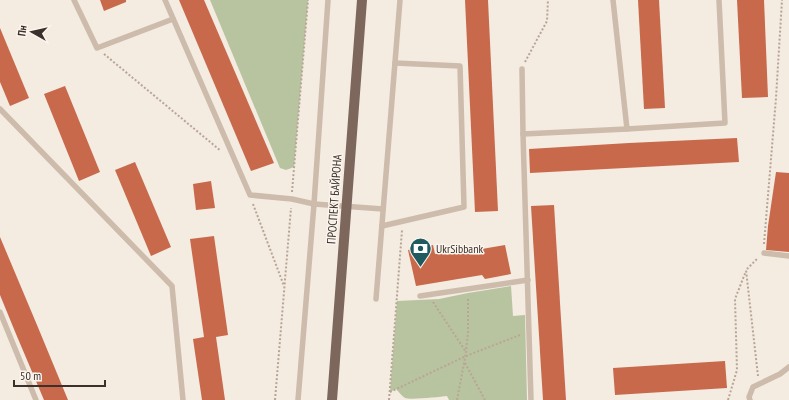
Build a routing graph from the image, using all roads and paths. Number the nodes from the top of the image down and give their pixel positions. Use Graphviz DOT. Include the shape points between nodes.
graph roads {
  1 [pos="74,0"];
  2 [pos="165,0"];
  3 [pos="308,0"];
  4 [pos="328,0"];
  5 [pos="362,0"];
  6 [pos="400,0"];
  7 [pos="548,0"];
  8 [pos="613,0"];
  9 [pos="719,0"];
  10 [pos="782,0"];
  11 [pos="173,19"];
  12 [pos="97,48"];
  13 [pos="395,63"];
  14 [pos="522,69"];
  15 [pos="0,109"];
  16 [pos="627,129"];
  17 [pos="524,134"];
  18 [pos="236,163"];
  19 [pos="250,195"];
  20 [pos="292,199"];
  21 [pos="314,204"];
  22 [pos="347,206"];
  23 [pos="384,209"];
  24 [pos="403,221"];
  25 [pos="382,226"];
  26 [pos="764,253"];
  27 [pos="789,256"];
  28 [pos="746,270"];
  29 [pos="528,280"];
  30 [pos="284,287"];
  31 [pos="468,289"];
  32 [pos="428,295"];
  33 [pos="420,296"];
  34 [pos="376,300"];
  35 [pos="0,312"];
  36 [pos="529,331"];
  37 [pos="466,353"];
  38 [pos="466,356"];
  39 [pos="465,362"];
  40 [pos="789,367"];
  41 [pos="759,384"];
  42 [pos="390,392"];
  43 [pos="36,400"];
  44 [pos="183,400"];
  45 [pos="274,400"];
  46 [pos="298,400"];
  47 [pos="332,400"];
  48 [pos="389,400"];
  49 [pos="457,400"];
  50 [pos="484,400"];
  51 [pos="531,400"];
  52 [pos="728,400"];
  53 [pos="750,400"];
  1 -- 12 [label="lane"];
  2 -- 11 [label="lane"];
  3 -- 20 [label="path"];
  4 -- 21 [label="lane"];
  5 -- 22 [label="main road, ПРОСПЕКТ БАЙРОНА"];
  6 -- 13 [label="lane"];
  7 -- 14 [label="path" via="547,20"];
  8 -- 16 [label="lane"];
  9 -- 16 [label="lane" via="726,123"];
  10 -- 26 [label="path"];
  11 -- 12 [label="lane"];
  11 -- 18 [label="lane"];
  12 -- 18 [label="path"];
  13 -- 23 [label="lane"];
  13 -- 24 [label="lane" via="460,66 464,207"];
  14 -- 17 [label="lane"];
  15 -- 44 [label="lane" via="172,286"];
  16 -- 17 [label="lane"];
  17 -- 29 [label="lane"];
  18 -- 19 [label="lane"];
  19 -- 20 [label="lane"];
  19 -- 30 [label="path"];
  20 -- 21 [label="lane"];
  20 -- 30 [label="path"];
  21 -- 22 [label="lane"];
  21 -- 46 [label="lane"];
  22 -- 23 [label="lane"];
  22 -- 47 [label="main road, ПРОСПЕКТ БАЙРОНА"];
  23 -- 25 [label="lane"];
  24 -- 25 [label="lane"];
  24 -- 42 [label="path"];
  25 -- 34 [label="lane"];
  26 -- 27 [label="lane"];
  26 -- 28 [label="path"];
  28 -- 41 [label="path"];
  28 -- 52 [label="path" via="735,299 737,370"];
  29 -- 31 [label="lane"];
  29 -- 36 [label="lane"];
  30 -- 45 [label="path"];
  31 -- 32 [label="lane"];
  31 -- 37 [label="path"];
  32 -- 33 [label="lane"];
  32 -- 37 [label="path"];
  35 -- 43 [label="lane"];
  36 -- 38 [label="path"];
  36 -- 51 [label="lane"];
  37 -- 38 [label="path"];
  38 -- 39 [label="path"];
  38 -- 42 [label="path"];
  39 -- 49 [label="path"];
  39 -- 50 [label="path"];
  40 -- 41 [label="lane"];
  41 -- 53 [label="lane" via="753,387"];
  42 -- 48 [label="path"];
}
